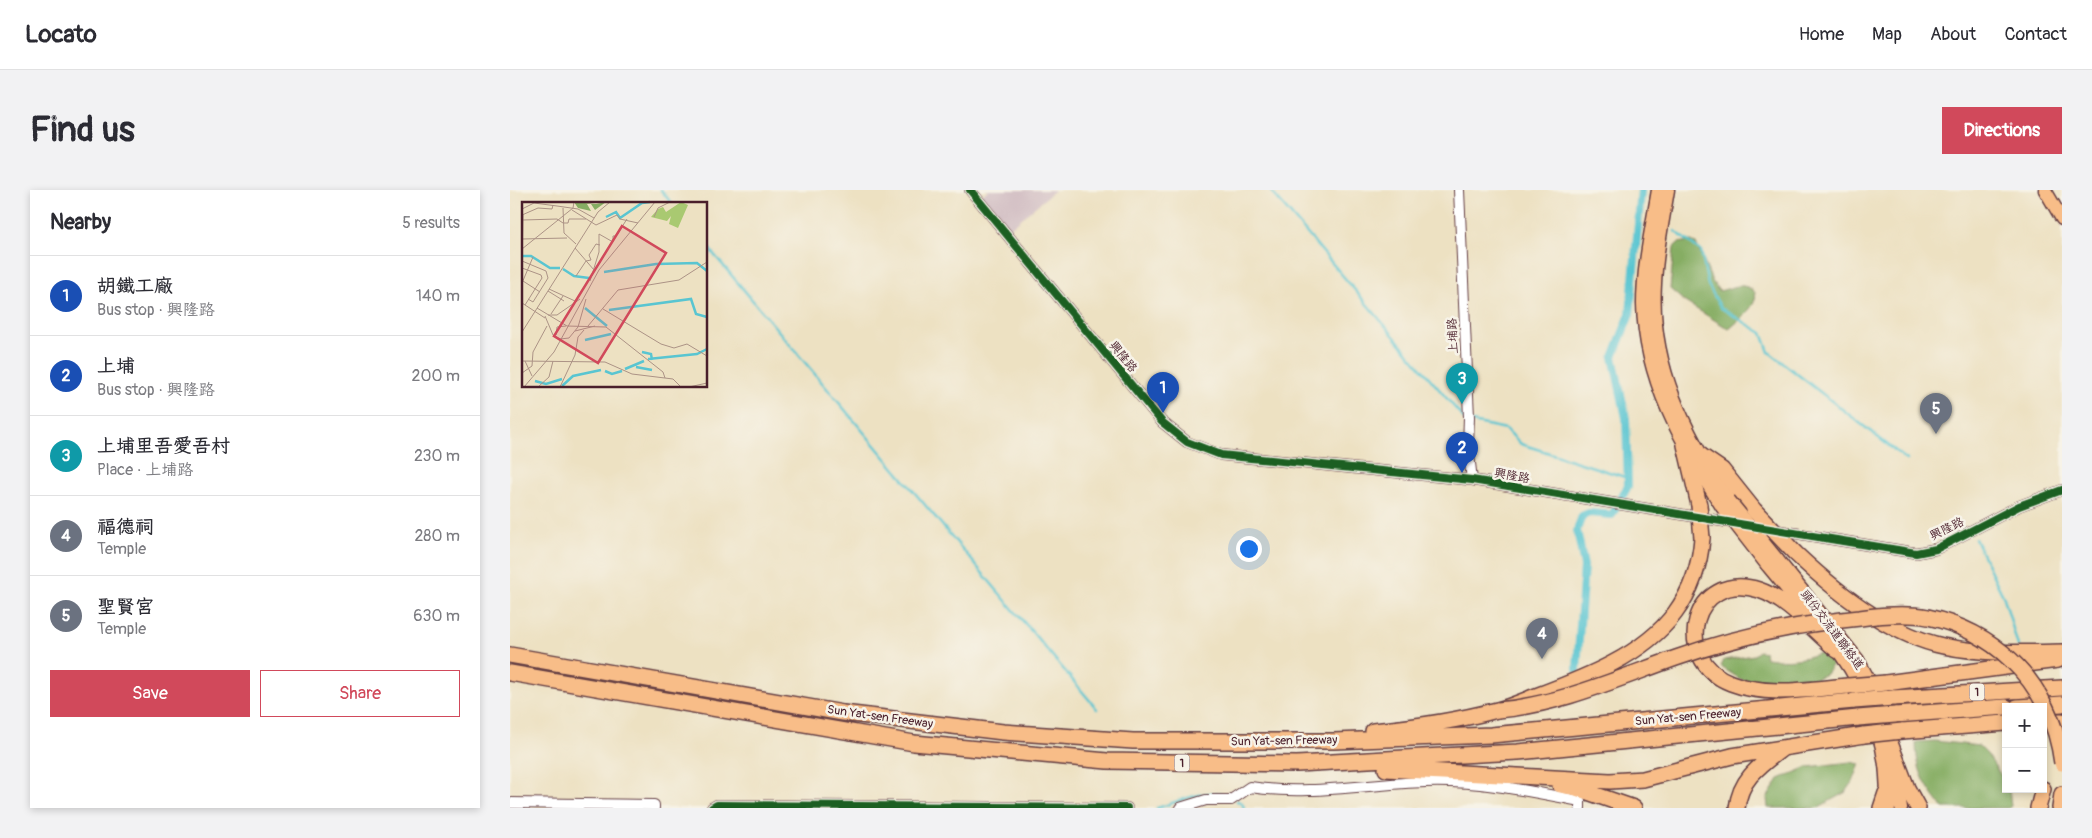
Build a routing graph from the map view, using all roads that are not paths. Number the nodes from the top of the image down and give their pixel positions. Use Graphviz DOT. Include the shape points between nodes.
graph roads {
  1 [pos="970,190"];
  2 [pos="1459,190"];
  3 [pos="1658,190"];
  4 [pos="1668,190"];
  5 [pos="2045,190"];
  6 [pos="2062,219"];
  7 [pos="1685,445"];
  8 [pos="1700,455"];
  9 [pos="1472,480"];
  10 [pos="2062,490"];
  11 [pos="1726,504"];
  12 [pos="1772,562"];
  13 [pos="1837,650"];
  14 [pos="2062,652"];
  15 [pos="510,655"];
  16 [pos="2062,660"];
  17 [pos="510,673"];
  18 [pos="2062,688"];
  19 [pos="2062,704"];
  20 [pos="2047,705"];
  21 [pos="2002,708"];
  22 [pos="1498,710"];
  23 [pos="2047,721"];
  24 [pos="2062,721"];
  25 [pos="2002,724"];
  26 [pos="1974,727"];
  27 [pos="2002,733"];
  28 [pos="1308,741"];
  29 [pos="1890,743"];
  30 [pos="1784,748"];
  31 [pos="2062,763"];
  32 [pos="1297,764"];
  33 [pos="1480,773"];
  34 [pos="2042,793"];
  35 [pos="2062,794"];
  36 [pos="1888,801"];
  37 [pos="510,803"];
  38 [pos="1580,805"];
  39 [pos="728,807"];
  40 [pos="654,808"];
  41 [pos="712,808"];
  42 [pos="1127,808"];
  43 [pos="1180,808"];
  44 [pos="1634,808"];
  45 [pos="1737,808"];
  46 [pos="1881,808"];
  47 [pos="1901,808"];
  48 [pos="1918,808"];
  49 [pos="2038,808"];
  50 [pos="2060,808"];
  1 -- 9 [label="street, 興隆路" via="1162,422 1187,442 1221,455"];
  2 -- 9 [label="street, 上埔路"];
  3 -- 7 [label="main road" via="1646,263 1644,327 1658,386"];
  4 -- 8 [label="main road" via="1655,285 1657,338 1666,378"];
  5 -- 6 [label="main road"];
  7 -- 11 [label="main road"];
  7 -- 22 [label="highway, bridge" via="1699,505 1702,538 1699,562 1674,613 1661,628 1605,666"];
  8 -- 11 [label="main road"];
  8 -- 14 [label="highway, bridge" via="1722,470 1795,553 1862,608 1919,639 1942,646 1974,651"];
  9 -- 10 [label="street, 興隆路" via="1916,553 1936,549 2019,506"];
  11 -- 12 [label="main road, 頭份交流道聯絡道, bridge"];
  12 -- 13 [label="main road, 頭份交流道聯絡道"];
  12 -- 29 [label="main road, 頭份交流道聯絡道" via="1858,660 1875,691"];
  13 -- 16 [label="highway, bridge" via="1786,607 1759,590 1739,588 1721,592 1702,606 1695,622 1694,639 1702,659 1720,678 1770,691 1886,683"];
  13 -- 36 [label="main road, 頭份交流道聯絡道" via="1870,710 1886,766"];
  15 -- 28 [label="highway, Sun Yat-sen Freeway / 1" via="843,713 1004,732 1178,742"];
  17 -- 32 [label="highway, Sun Yat-sen Freeway / 1" via="924,744 1107,761"];
  18 -- 28 [label="highway, Sun Yat-sen Freeway / 1, bridge" via="1854,701 1491,735"];
  19 -- 20 [label="highway"];
  21 -- 32 [label="highway, Sun Yat-sen Freeway / 1, bridge" via="1858,718 1518,752"];
  22 -- 28 [label="highway" via="1419,725 1320,735"];
  22 -- 31 [label="highway, bridge" via="1516,709 1565,696 1678,657 1763,634 1826,621 1911,615 1958,626 1989,641 2016,665 2040,697 2056,731"];
  23 -- 24 [label="highway"];
  25 -- 26 [label="highway"];
  26 -- 27 [label="highway"];
  26 -- 30 [label="highway, bridge" via="1864,735"];
  29 -- 47 [label="main road, 頭份交流道聯絡道"];
  29 -- 48 [label="highway"];
  30 -- 33 [label="highway" via="1732,756 1643,779 1610,781"];
  30 -- 45 [label="highway" via="1753,770"];
  32 -- 33 [label="highway" via="1344,769"];
  33 -- 44 [label="highway" via="1576,788"];
  34 -- 49 [label="highway"];
  35 -- 50 [label="highway"];
  36 -- 46 [label="highway"];
  37 -- 40 [label="street" via="654,805"];
  38 -- 43 [label="street" via="1497,785 1449,782 1346,788 1266,790 1250,787 1231,800 1206,800"];
  39 -- 41 [label="street" via="717,805"];
  39 -- 42 [label="street"];
}
